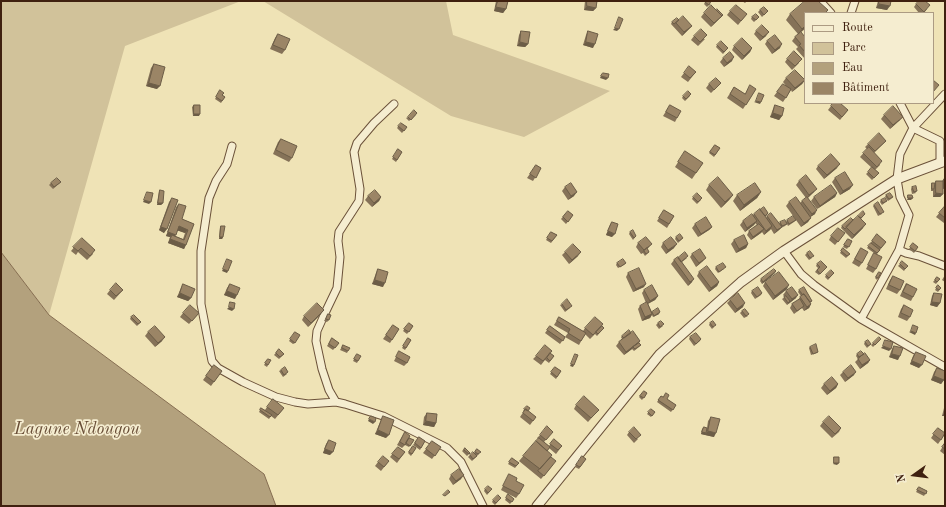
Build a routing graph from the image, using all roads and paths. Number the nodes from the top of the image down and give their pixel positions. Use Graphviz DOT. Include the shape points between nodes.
graph roads {
  1 [pos="820,1"];
  2 [pos="855,1"];
  3 [pos="830,12"];
  4 [pos="851,12"];
  5 [pos="945,94"];
  6 [pos="394,104"];
  7 [pos="901,104"];
  8 [pos="913,128"];
  9 [pos="232,146"];
  10 [pos="943,162"];
  11 [pos="897,179"];
  12 [pos="899,250"];
  13 [pos="784,251"];
  14 [pos="945,266"];
  15 [pos="861,319"];
  16 [pos="945,367"];
  17 [pos="336,402"];
  18 [pos="483,506"];
  19 [pos="537,506"];
  1 -- 3 [label="street"];
  2 -- 4 [label="street"];
  5 -- 8 [label="street"];
  6 -- 17 [label="street" via="374,123 354,152 360,189 359,201 339,232 337,288 317,332 316,341 322,369"];
  7 -- 8 [label="street"];
  8 -- 10 [label="street" via="940,141"];
  8 -- 11 [label="street" via="900,154"];
  9 -- 17 [label="street" via="227,164 209,198 201,251 202,304 212,361 218,368 276,397 308,404"];
  10 -- 11 [label="street"];
  11 -- 12 [label="street" via="900,197 909,215"];
  11 -- 13 [label="street"];
  12 -- 14 [label="street"];
  12 -- 15 [label="street"];
  13 -- 15 [label="street" via="801,274"];
  13 -- 19 [label="street" via="741,282 660,354"];
  15 -- 16 [label="street"];
  17 -- 18 [label="street" via="383,416 447,448 462,462"];
}
